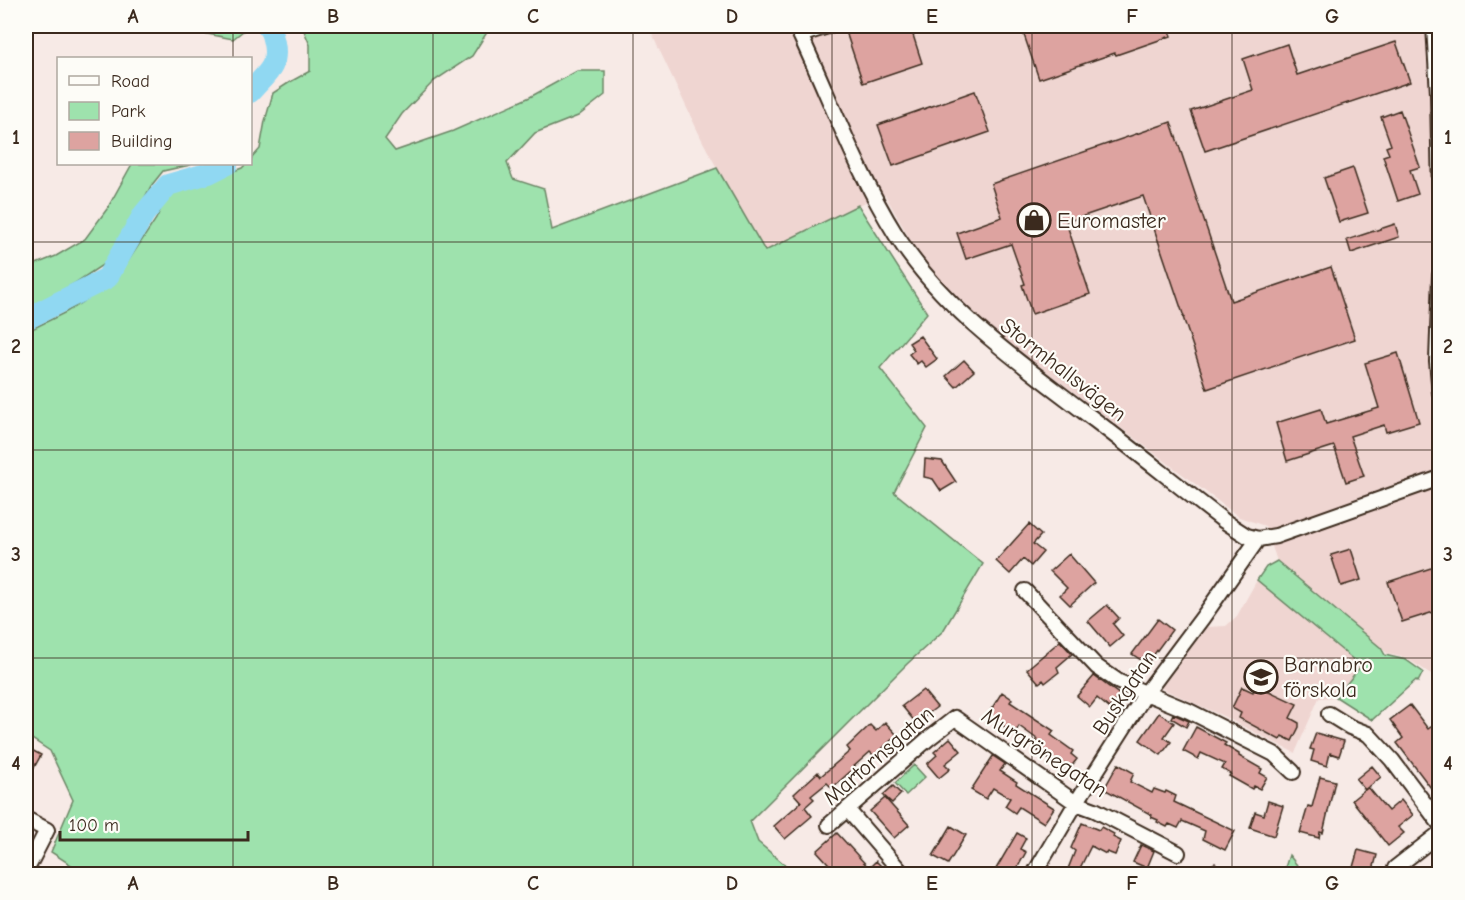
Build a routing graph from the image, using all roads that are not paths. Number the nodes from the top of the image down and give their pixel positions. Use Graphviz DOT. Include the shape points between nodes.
graph roads {
  1 [pos="828,26"];
  2 [pos="1434,26"];
  3 [pos="798,30"];
  4 [pos="1440,194"];
  5 [pos="1440,275"];
  6 [pos="1440,393"];
  7 [pos="1440,478"];
  8 [pos="1258,539"];
  9 [pos="1025,591"];
  10 [pos="1146,693"];
  11 [pos="1329,714"];
  12 [pos="955,718"];
  13 [pos="1293,772"];
  14 [pos="1076,803"];
  15 [pos="847,808"];
  16 [pos="26,819"];
  17 [pos="1440,824"];
  18 [pos="829,825"];
  19 [pos="1440,833"];
  20 [pos="1178,853"];
  21 [pos="26,871"];
  22 [pos="903,874"];
  23 [pos="1034,874"];
  24 [pos="1394,874"];
  1 -- 3 [label="street"];
  2 -- 4 [label="street"];
  3 -- 8 [label="street, Stormhallsvägen" via="859,169 896,234 942,294 995,344 1224,522"];
  5 -- 6 [label="street"];
  7 -- 8 [label="street"];
  8 -- 10 [label="street, Buskgatan"];
  9 -- 10 [label="street" via="1097,667"];
  10 -- 13 [label="street" via="1274,753"];
  10 -- 14 [label="street, Buskgatan"];
  11 -- 17 [label="street" via="1368,734"];
  12 -- 14 [label="street, Murgrönegatan"];
  12 -- 15 [label="street, Martornsgatan"];
  14 -- 20 [label="street, Murgrönegatan"];
  14 -- 23 [label="street, Buskgatan"];
  15 -- 18 [label="street, Martornsgatan"];
  15 -- 22 [label="street"];
  16 -- 21 [label="street" via="47,830"];
  19 -- 24 [label="street" via="1395,868"];
}
